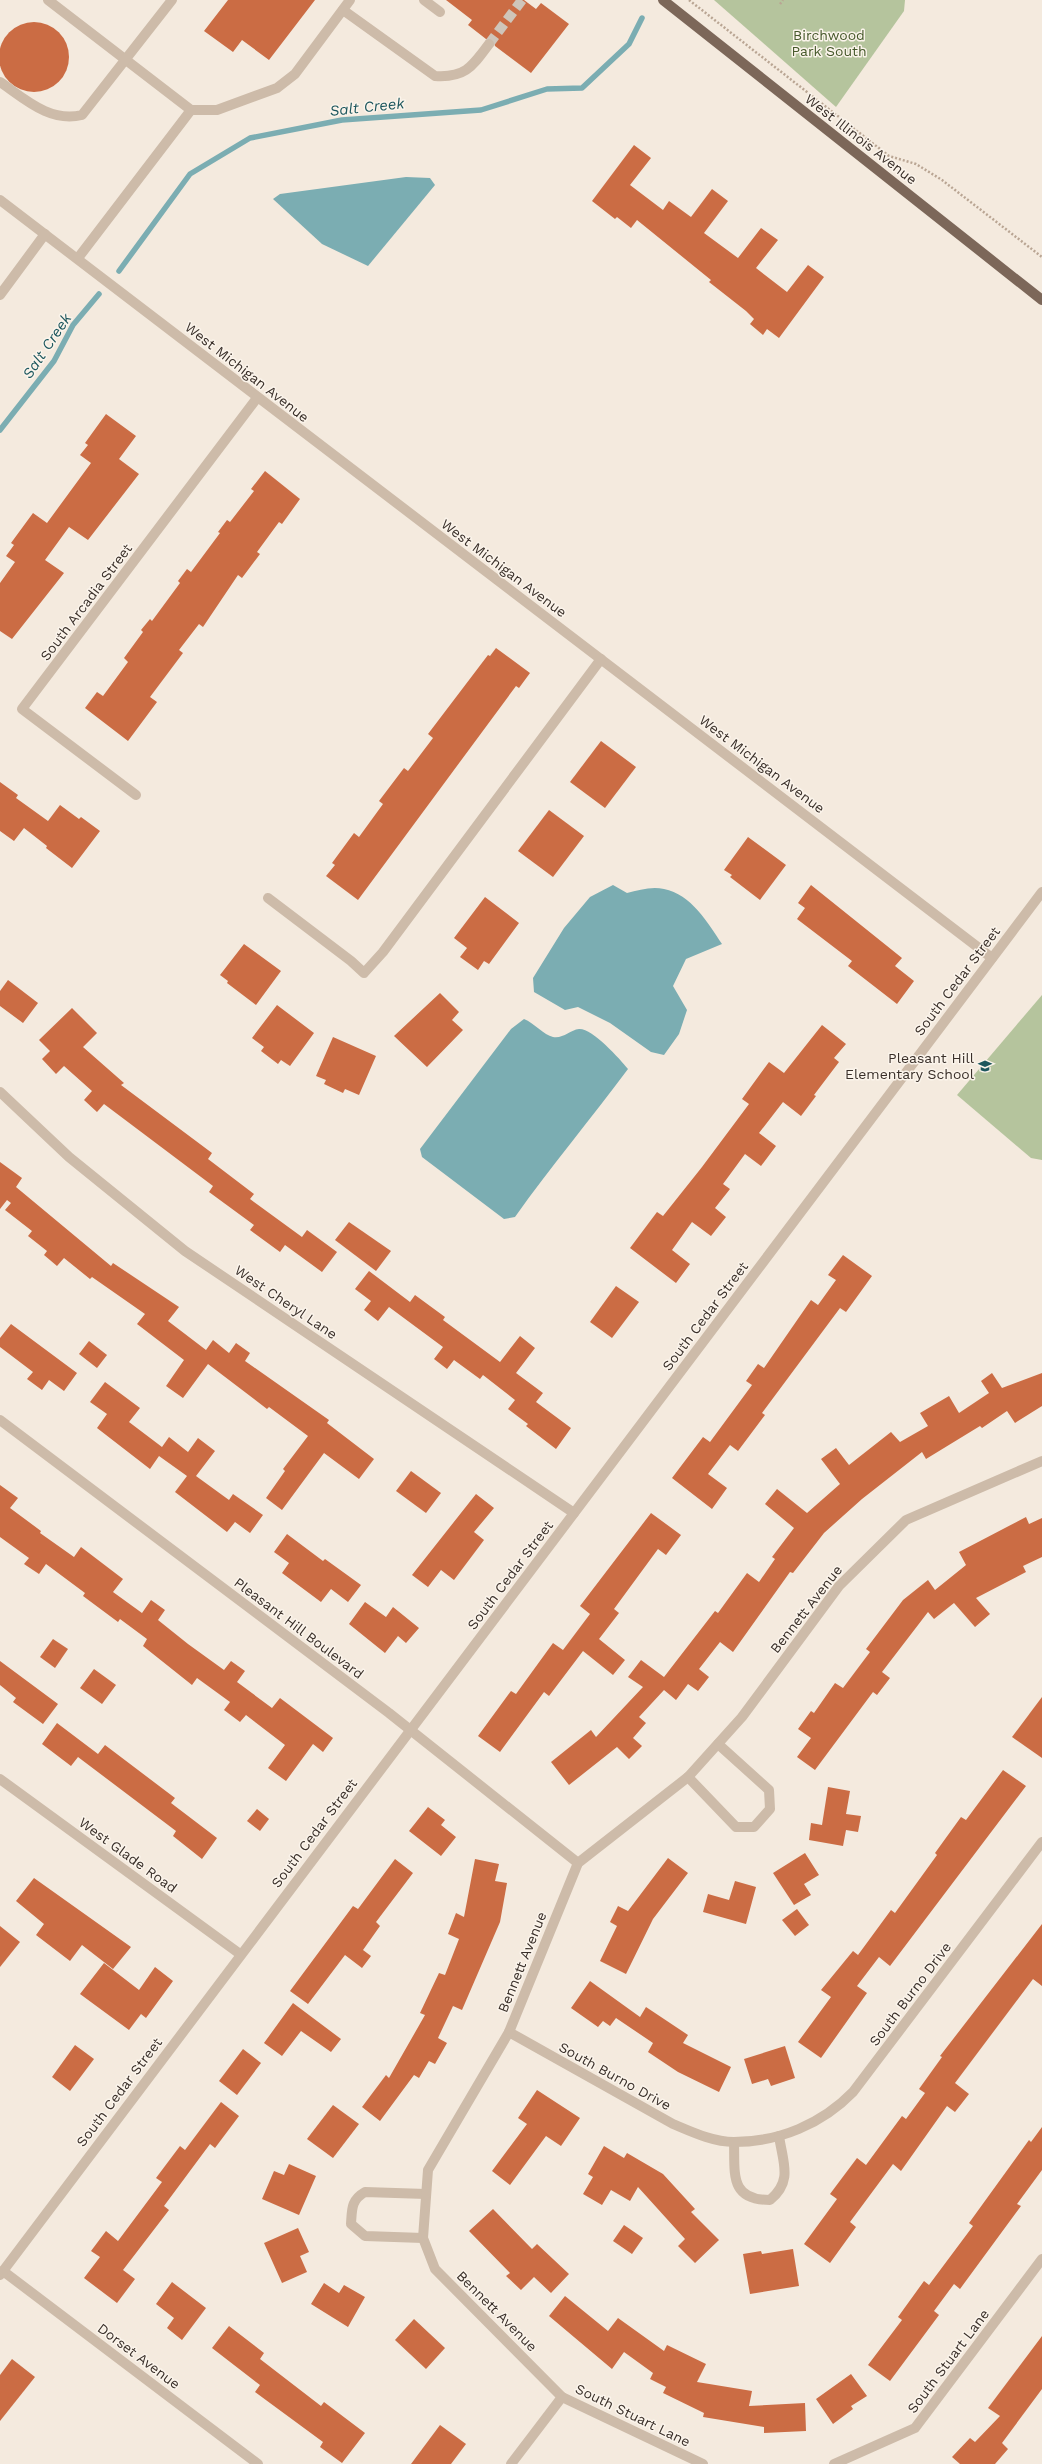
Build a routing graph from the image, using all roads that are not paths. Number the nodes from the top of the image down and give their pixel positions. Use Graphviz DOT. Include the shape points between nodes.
graph roads {
  1 [pos="48,0"];
  2 [pos="172,0"];
  3 [pos="350,0"];
  4 [pos="424,0"];
  5 [pos="663,0"];
  6 [pos="343,10"];
  7 [pos="440,12"];
  8 [pos="489,44"];
  9 [pos="124,59"];
  10 [pos="0,82"];
  11 [pos="191,110"];
  12 [pos="0,200"];
  13 [pos="45,234"];
  14 [pos="78,258"];
  15 [pos="0,296"];
  16 [pos="1042,300"];
  17 [pos="257,398"];
  18 [pos="601,659"];
  19 [pos="136,795"];
  20 [pos="1042,892"];
  21 [pos="268,898"];
  22 [pos="992,958"];
  23 [pos="0,1092"];
  24 [pos="0,1420"];
  25 [pos="1042,1461"];
  26 [pos="574,1513"];
  27 [pos="411,1730"];
  28 [pos="718,1744"];
  29 [pos="688,1777"];
  30 [pos="0,1779"];
  31 [pos="1042,1842"];
  32 [pos="578,1864"];
  33 [pos="240,1954"];
  34 [pos="509,2032"];
  35 [pos="779,2136"];
  36 [pos="734,2142"];
  37 [pos="426,2194"];
  38 [pos="423,2238"];
  39 [pos="1042,2259"];
  40 [pos="2,2273"];
  41 [pos="562,2397"];
  42 [pos="258,2464"];
  43 [pos="511,2464"];
  44 [pos="703,2464"];
  45 [pos="834,2464"];
  1 -- 9 [label="street"];
  2 -- 9 [label="street"];
  3 -- 6 [label="street"];
  4 -- 7 [label="street"];
  5 -- 16 [label="main road, West Illinois Avenue"];
  6 -- 8 [label="street" via="435,76 450,77 465,72"];
  6 -- 11 [label="street" via="295,74 276,88 217,110"];
  9 -- 10 [label="street" via="82,115 68,118 41,111"];
  9 -- 11 [label="street"];
  11 -- 14 [label="street"];
  12 -- 13 [label="street, West Michigan Avenue"];
  13 -- 14 [label="street, West Michigan Avenue"];
  13 -- 15 [label="street"];
  14 -- 17 [label="street, West Michigan Avenue"];
  17 -- 18 [label="street, West Michigan Avenue"];
  17 -- 19 [label="street, South Arcadia Street" via="22,709"];
  18 -- 21 [label="street" via="383,952 364,973"];
  18 -- 22 [label="street, West Michigan Avenue"];
  20 -- 22 [label="street, South Cedar Street"];
  22 -- 26 [label="street, South Cedar Street"];
  23 -- 26 [label="street, West Cheryl Lane" via="69,1157 185,1251"];
  24 -- 27 [label="street, Pleasant Hill Boulevard"];
  25 -- 28 [label="street, Bennett Avenue" via="906,1520 839,1586 742,1717"];
  26 -- 27 [label="street, South Cedar Street"];
  27 -- 32 [label="street, Pleasant Hill Boulevard"];
  27 -- 33 [label="street, South Cedar Street"];
  28 -- 29 [label="street, Bennett Avenue"];
  28 -- 29 [label="street" via="769,1790 770,1809 754,1827 736,1827"];
  29 -- 32 [label="street, Bennett Avenue"];
  30 -- 33 [label="street, West Glade Road"];
  31 -- 35 [label="street, South Burno Drive" via="853,2092 828,2114"];
  32 -- 34 [label="street, Bennett Avenue"];
  33 -- 40 [label="street, South Cedar Street"];
  34 -- 36 [label="street, South Burno Drive" via="673,2124 709,2138"];
  34 -- 37 [label="street, Bennett Avenue" via="428,2170"];
  35 -- 36 [label="street, South Burno Drive"];
  35 -- 36 [label="street" via="785,2178 781,2191 770,2200 746,2196 735,2183"];
  37 -- 38 [label="street, Bennett Avenue"];
  37 -- 38 [label="street" via="365,2192 357,2197 352,2206 351,2224 364,2236"];
  38 -- 41 [label="street, Bennett Avenue" via="435,2269"];
  39 -- 45 [label="street, South Stuart Lane" via="915,2428"];
  40 -- 42 [label="street, Dorset Avenue"];
  41 -- 43 [label="street, South Stuart Lane"];
  41 -- 44 [label="street, South Stuart Lane"];
}
